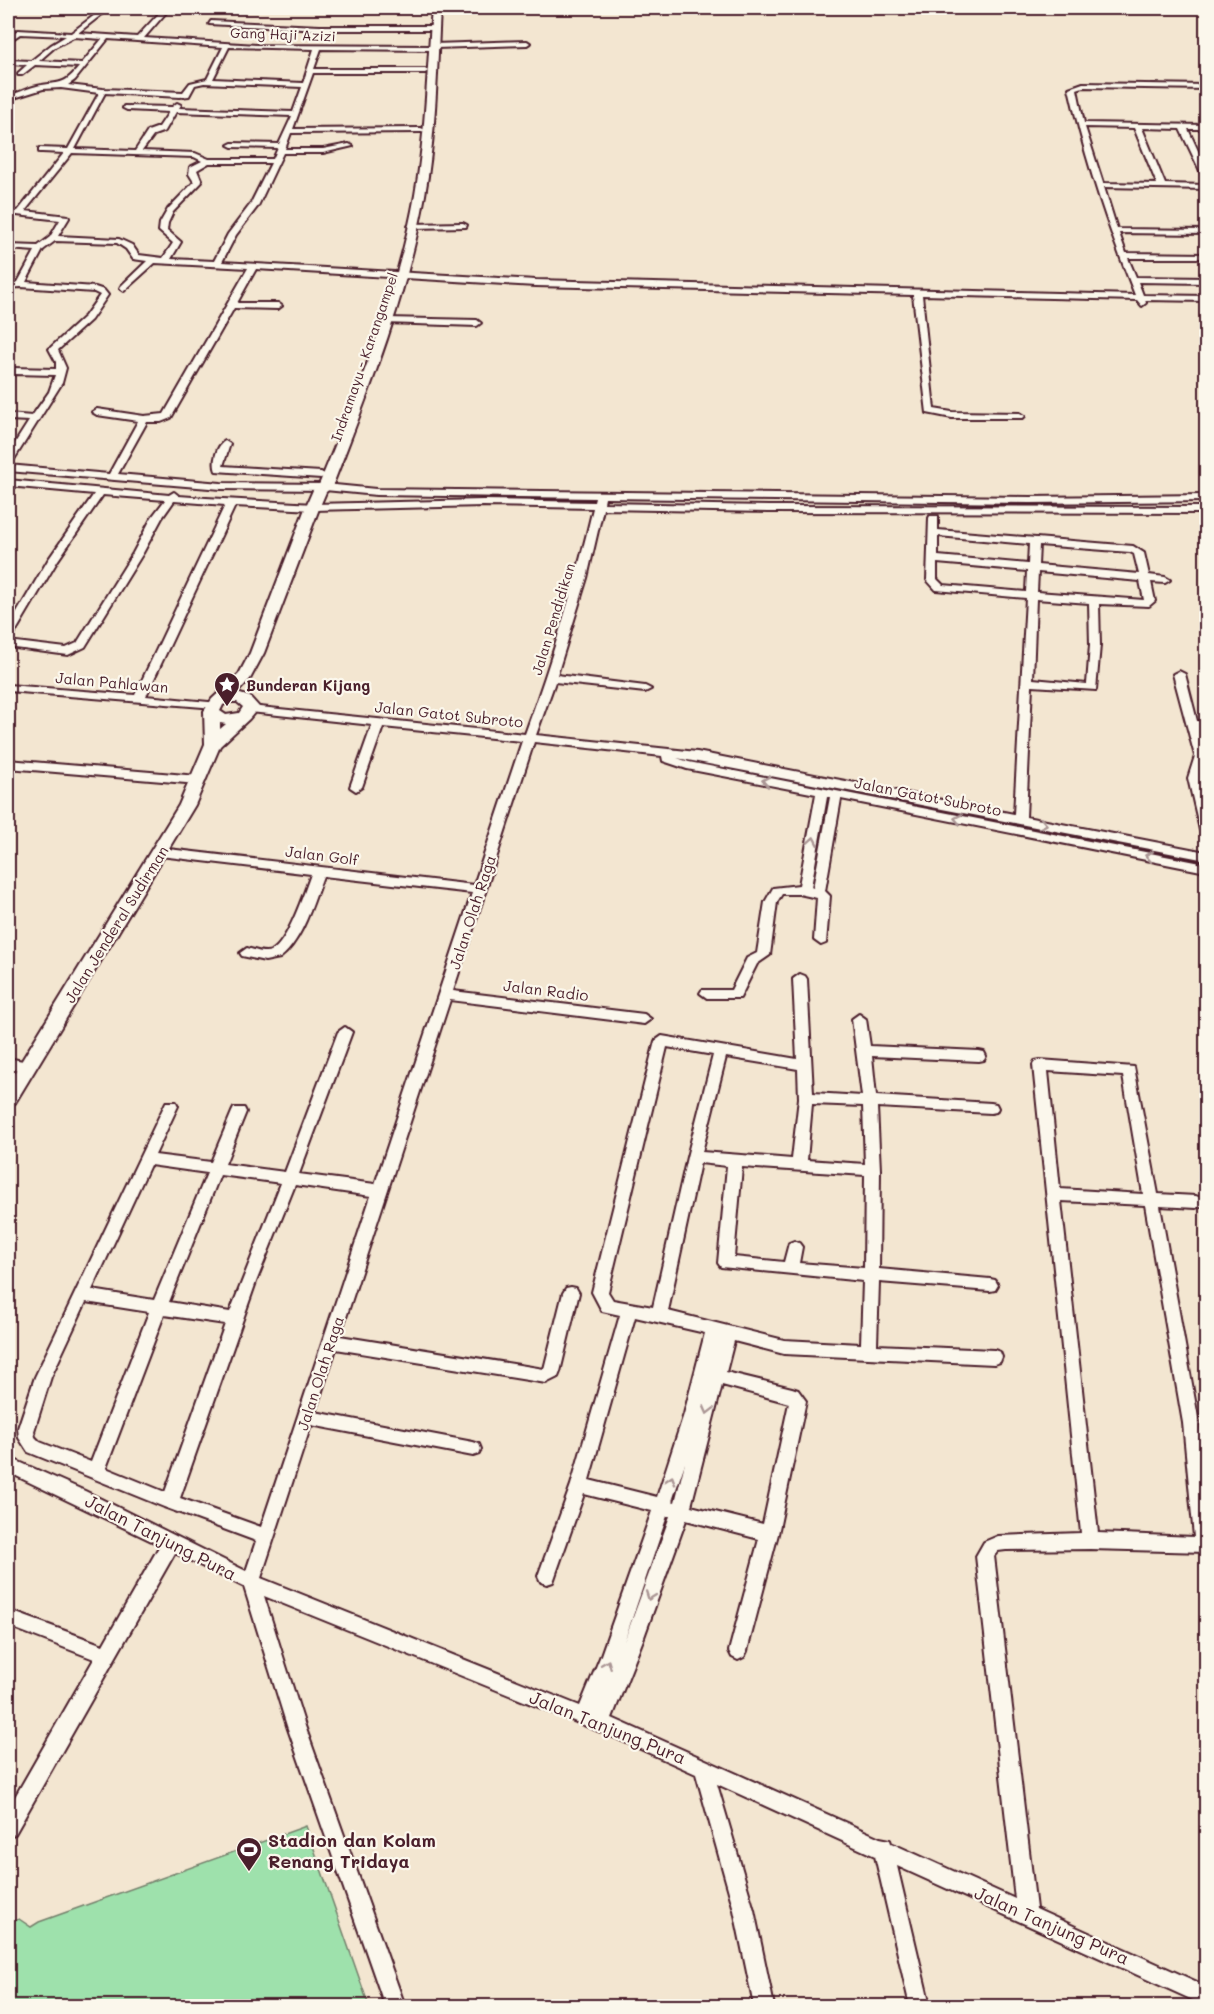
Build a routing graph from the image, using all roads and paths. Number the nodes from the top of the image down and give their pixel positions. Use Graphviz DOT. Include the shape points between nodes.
graph roads {
  1 [pos="107,8"];
  2 [pos="167,8"];
  3 [pos="430,8"];
  4 [pos="436,8"];
  5 [pos="211,23"];
  6 [pos="320,28"];
  7 [pos="432,28"];
  8 [pos="70,35"];
  9 [pos="106,38"];
  10 [pos="8,40"];
  11 [pos="138,40"];
  12 [pos="527,43"];
  13 [pos="227,45"];
  14 [pos="315,48"];
  15 [pos="432,48"];
  16 [pos="9,62"];
  17 [pos="34,63"];
  18 [pos="85,65"];
  19 [pos="312,71"];
  20 [pos="21,74"];
  21 [pos="427,76"];
  22 [pos="209,81"];
  23 [pos="307,85"];
  24 [pos="61,86"];
  25 [pos="1206,88"];
  26 [pos="103,91"];
  27 [pos="182,95"];
  28 [pos="17,96"];
  29 [pos="127,108"];
  30 [pos="174,111"];
  31 [pos="296,114"];
  32 [pos="1085,125"];
  33 [pos="1137,126"];
  34 [pos="1183,127"];
  35 [pos="1206,127"];
  36 [pos="423,129"];
  37 [pos="289,131"];
  38 [pos="232,145"];
  39 [pos="349,146"];
  40 [pos="281,149"];
  41 [pos="42,150"];
  42 [pos="70,151"];
  43 [pos="138,152"];
  44 [pos="207,161"];
  45 [pos="276,161"];
  46 [pos="1206,175"];
  47 [pos="1100,185"];
  48 [pos="1110,185"];
  49 [pos="1162,186"];
  50 [pos="1206,187"];
  51 [pos="8,212"];
  52 [pos="20,213"];
  53 [pos="463,225"];
  54 [pos="412,226"];
  55 [pos="1119,231"];
  56 [pos="1206,232"];
  57 [pos="52,238"];
  58 [pos="8,247"];
  59 [pos="40,249"];
  60 [pos="1126,255"];
  61 [pos="1206,256"];
  62 [pos="153,260"];
  63 [pos="165,261"];
  64 [pos="216,265"];
  65 [pos="253,267"];
  66 [pos="397,279"];
  67 [pos="1135,279"];
  68 [pos="1206,280"];
  69 [pos="21,284"];
  70 [pos="8,285"];
  71 [pos="124,288"];
  72 [pos="916,294"];
  73 [pos="1206,299"];
  74 [pos="1144,300"];
  75 [pos="1206,304"];
  76 [pos="231,305"];
  77 [pos="278,306"];
  78 [pos="387,321"];
  79 [pos="477,323"];
  80 [pos="61,372"];
  81 [pos="8,374"];
  82 [pos="97,412"];
  83 [pos="1020,416"];
  84 [pos="8,417"];
  85 [pos="35,419"];
  86 [pos="144,419"];
  87 [pos="225,444"];
  88 [pos="8,461"];
  89 [pos="8,468"];
  90 [pos="112,477"];
  91 [pos="8,483"];
  92 [pos="182,485"];
  93 [pos="101,491"];
  94 [pos="318,494"];
  95 [pos="171,497"];
  96 [pos="1206,498"];
  97 [pos="600,500"];
  98 [pos="231,503"];
  99 [pos="1007,505"];
  100 [pos="1206,510"];
  101 [pos="934,518"];
  102 [pos="933,533"];
  103 [pos="1035,540"];
  104 [pos="933,559"];
  105 [pos="1034,568"];
  106 [pos="1146,578"];
  107 [pos="1165,580"];
  108 [pos="1032,596"];
  109 [pos="1094,599"];
  110 [pos="8,636"];
  111 [pos="8,644"];
  112 [pos="1179,674"];
  113 [pos="245,676"];
  114 [pos="551,678"];
  115 [pos="1028,682"];
  116 [pos="8,688"];
  117 [pos="645,689"];
  118 [pos="138,700"];
  119 [pos="216,705"];
  120 [pos="248,710"];
  121 [pos="379,723"];
  122 [pos="1206,724"];
  123 [pos="1192,725"];
  124 [pos="529,739"];
  125 [pos="213,744"];
  126 [pos="645,751"];
  127 [pos="8,764"];
  128 [pos="198,780"];
  129 [pos="357,788"];
  130 [pos="822,792"];
  131 [pos="836,795"];
  132 [pos="1020,820"];
  133 [pos="1206,830"];
  134 [pos="160,852"];
  135 [pos="1206,856"];
  136 [pos="1206,867"];
  137 [pos="319,871"];
  138 [pos="479,890"];
  139 [pos="804,891"];
  140 [pos="818,893"];
  141 [pos="821,940"];
  142 [pos="247,953"];
  143 [pos="800,979"];
  144 [pos="707,993"];
  145 [pos="444,994"];
  146 [pos="644,1019"];
  147 [pos="859,1019"];
  148 [pos="345,1032"];
  149 [pos="721,1050"];
  150 [pos="865,1051"];
  151 [pos="979,1056"];
  152 [pos="8,1063"];
  153 [pos="805,1065"];
  154 [pos="28,1067"];
  155 [pos="8,1098"];
  156 [pos="806,1098"];
  157 [pos="871,1102"];
  158 [pos="171,1107"];
  159 [pos="991,1108"];
  160 [pos="239,1112"];
  161 [pos="694,1157"];
  162 [pos="145,1159"];
  163 [pos="735,1161"];
  164 [pos="799,1165"];
  165 [pos="216,1168"];
  166 [pos="873,1170"];
  167 [pos="290,1179"];
  168 [pos="380,1191"];
  169 [pos="1053,1195"];
  170 [pos="1151,1200"];
  171 [pos="1196,1202"];
  172 [pos="794,1247"];
  173 [pos="790,1268"];
  174 [pos="871,1273"];
  175 [pos="990,1284"];
  176 [pos="571,1293"];
  177 [pos="81,1295"];
  178 [pos="159,1307"];
  179 [pos="628,1310"];
  180 [pos="659,1316"];
  181 [pos="234,1318"];
  182 [pos="721,1332"];
  183 [pos="330,1341"];
  184 [pos="869,1350"];
  185 [pos="994,1357"];
  186 [pos="716,1377"];
  187 [pos="305,1417"];
  188 [pos="473,1449"];
  189 [pos="8,1464"];
  190 [pos="96,1472"];
  191 [pos="579,1485"];
  192 [pos="170,1502"];
  193 [pos="662,1507"];
  194 [pos="681,1510"];
  195 [pos="770,1534"];
  196 [pos="266,1537"];
  197 [pos="1090,1541"];
  198 [pos="171,1543"];
  199 [pos="548,1575"];
  200 [pos="251,1582"];
  201 [pos="8,1620"];
  202 [pos="738,1651"];
  203 [pos="106,1655"];
  204 [pos="593,1720"];
  205 [pos="703,1767"];
  206 [pos="8,1827"];
  207 [pos="883,1847"];
  208 [pos="1027,1915"];
  209 [pos="1206,1996"];
  210 [pos="396,2007"];
  211 [pos="764,2007"];
  212 [pos="920,2007"];
  1 -- 8 [label="street"];
  2 -- 11 [label="street"];
  3 -- 7 [label="main road"];
  4 -- 7 [label="main road"];
  5 -- 6 [label="street"];
  6 -- 7 [label="street"];
  6 -- 14 [label="street"];
  7 -- 15 [label="main road"];
  8 -- 9 [label="street, Gang Haji Azizi"];
  8 -- 10 [label="street, Gang Haji Azizi" via="21,32"];
  8 -- 17 [label="street"];
  9 -- 11 [label="street, Gang Haji Azizi"];
  9 -- 18 [label="street"];
  11 -- 13 [label="street, Gang Haji Azizi"];
  12 -- 15 [label="street, Gang Haji Azizi"];
  13 -- 14 [label="street, Gang Haji Azizi"];
  13 -- 22 [label="street"];
  14 -- 15 [label="street, Gang Haji Azizi"];
  14 -- 19 [label="street"];
  15 -- 21 [label="main road"];
  16 -- 17 [label="street"];
  17 -- 18 [label="street"];
  17 -- 20 [label="street"];
  18 -- 24 [label="street" via="73,80"];
  19 -- 21 [label="street"];
  19 -- 23 [label="street"];
  21 -- 36 [label="main road"];
  22 -- 23 [label="street"];
  22 -- 27 [label="street" via="192,84"];
  23 -- 31 [label="street"];
  24 -- 26 [label="street"];
  24 -- 28 [label="street" via="42,87"];
  25 -- 32 [label="street" via="1077,87"];
  26 -- 27 [label="street"];
  26 -- 42 [label="street"];
  27 -- 30 [label="street"];
  29 -- 30 [label="street"];
  30 -- 31 [label="street"];
  30 -- 43 [label="street"];
  31 -- 37 [label="street"];
  32 -- 33 [label="street"];
  32 -- 47 [label="street"];
  32 -- 48 [label="street"];
  33 -- 34 [label="street"];
  33 -- 49 [label="street"];
  34 -- 35 [label="street"];
  34 -- 46 [label="street"];
  36 -- 37 [label="street"];
  36 -- 54 [label="main road" via="420,194"];
  36 -- 66 [label="main road, Indramayu - Karangampel"];
  37 -- 40 [label="street"];
  38 -- 40 [label="street"];
  39 -- 40 [label="street" via="323,151"];
  40 -- 45 [label="street"];
  41 -- 42 [label="street"];
  42 -- 43 [label="street"];
  42 -- 52 [label="street"];
  43 -- 44 [label="street" via="195,155"];
  44 -- 45 [label="street"];
  44 -- 63 [label="street" via="193,169 198,182 170,212 163,227 177,242"];
  45 -- 64 [label="street" via="254,207 232,234"];
  47 -- 48 [label="street"];
  47 -- 55 [label="street"];
  48 -- 49 [label="street"];
  48 -- 55 [label="street"];
  49 -- 50 [label="street"];
  51 -- 52 [label="street"];
  52 -- 57 [label="street" via="65,217"];
  53 -- 54 [label="street"];
  54 -- 66 [label="main road"];
  55 -- 56 [label="street"];
  55 -- 60 [label="street"];
  57 -- 59 [label="street"];
  57 -- 62 [label="street" via="119,241 136,257"];
  58 -- 59 [label="street"];
  59 -- 69 [label="street"];
  60 -- 61 [label="street"];
  60 -- 67 [label="street"];
  62 -- 63 [label="street"];
  62 -- 71 [label="street"];
  63 -- 64 [label="street"];
  64 -- 65 [label="street"];
  65 -- 66 [label="street"];
  65 -- 76 [label="street"];
  66 -- 72 [label="street"];
  66 -- 78 [label="main road, Indramayu - Karangampel"];
  66 -- 94 [label="main road, Indramayu - Karangampel"];
  67 -- 68 [label="street"];
  67 -- 74 [label="street"];
  69 -- 70 [label="street"];
  69 -- 80 [label="street" via="104,293 88,318 54,349"];
  72 -- 74 [label="street"];
  72 -- 83 [label="street" via="930,411 946,415"];
  73 -- 74 [label="street"];
  74 -- 75 [label="street"];
  76 -- 77 [label="street"];
  76 -- 86 [label="street" via="168,416"];
  78 -- 79 [label="street"];
  78 -- 94 [label="main road, Indramayu - Karangampel" via="357,408"];
  80 -- 81 [label="street"];
  80 -- 85 [label="street"];
  82 -- 86 [label="street"];
  84 -- 85 [label="street"];
  85 -- 88 [label="street"];
  86 -- 90 [label="street"];
  87 -- 94 [label="street" via="219,469"];
  89 -- 90 [label="street"];
  90 -- 92 [label="street"];
  91 -- 93 [label="street"];
  92 -- 94 [label="street"];
  92 -- 95 [label="street"];
  93 -- 95 [label="street"];
  93 -- 110 [label="street" via="53,560"];
  94 -- 97 [label="street" via="376,492"];
  94 -- 97 [label="street" via="483,503"];
  94 -- 98 [label="street"];
  94 -- 113 [label="main road, Indramayu - Karangampel"];
  95 -- 98 [label="street"];
  95 -- 111 [label="street" via="81,645 68,652"];
  96 -- 99 [label="street"];
  97 -- 99 [label="street"];
  97 -- 114 [label="street, Jalan Pendidikan" via="589,552"];
  98 -- 118 [label="street"];
  99 -- 100 [label="street"];
  101 -- 102 [label="street"];
  102 -- 103 [label="street"];
  102 -- 104 [label="street"];
  103 -- 105 [label="street"];
  103 -- 106 [label="street" via="1133,549 1139,553"];
  104 -- 105 [label="street"];
  104 -- 108 [label="street" via="932,580 937,587"];
  105 -- 106 [label="street"];
  105 -- 108 [label="street"];
  106 -- 107 [label="street"];
  106 -- 109 [label="street" via="1148,603"];
  108 -- 109 [label="street"];
  108 -- 115 [label="street"];
  109 -- 115 [label="street" via="1092,688"];
  112 -- 123 [label="street"];
  113 -- 119 [label="main road, Indramayu - Karangampel"];
  113 -- 120 [label="main road"];
  114 -- 117 [label="street"];
  114 -- 124 [label="street, Jalan Pendidikan"];
  115 -- 132 [label="street"];
  116 -- 118 [label="street, Jalan Pahlawan"];
  118 -- 119 [label="street, Jalan Pahlawan"];
  119 -- 120 [label="main road" via="240,697"];
  119 -- 120 [label="main road" via="218,717 225,720"];
  119 -- 125 [label="main road"];
  120 -- 121 [label="street, Jalan Gatot Subroto"];
  120 -- 125 [label="main road"];
  121 -- 124 [label="street, Jalan Gatot Subroto"];
  121 -- 129 [label="street"];
  122 -- 123 [label="street"];
  123 -- 133 [label="street" via="1201,756 1194,778"];
  124 -- 126 [label="street, Jalan Gatot Subroto"];
  124 -- 138 [label="street, Jalan Olah Raga"];
  125 -- 128 [label="main road, Jalan Jenderal Sudirman"];
  130 -- 126 [label="street, Jalan Gatot Subroto, one-way" via="687,765"];
  126 -- 132 [label="street, Jalan Gatot Subroto" via="697,756"];
  127 -- 128 [label="street"];
  128 -- 134 [label="main road, Jalan Jenderal Sudirman"];
  130 -- 131 [label="street, Jalan Gatot Subroto"];
  139 -- 130 [label="street, one-way"];
  136 -- 131 [label="street, Jalan Gatot Subroto, one-way"];
  131 -- 140 [label="street"];
  132 -- 135 [label="street, Jalan Gatot Subroto, one-way"];
  134 -- 137 [label="street, Jalan Golf"];
  134 -- 154 [label="main road, Jalan Jenderal Sudirman"];
  137 -- 138 [label="street, Jalan Golf"];
  137 -- 142 [label="street" via="281,952 269,956"];
  138 -- 145 [label="street, Jalan Olah Raga"];
  139 -- 140 [label="street"];
  139 -- 144 [label="street" via="782,889 773,895 764,955 752,961 737,994"];
  140 -- 141 [label="street" via="825,898"];
  143 -- 153 [label="street"];
  145 -- 146 [label="street, Jalan Radio"];
  145 -- 168 [label="street, Jalan Olah Raga"];
  147 -- 150 [label="street"];
  148 -- 167 [label="street"];
  149 -- 153 [label="street"];
  149 -- 161 [label="street"];
  149 -- 179 [label="street" via="662,1041 600,1292 608,1306"];
  150 -- 151 [label="street"];
  150 -- 157 [label="street"];
  152 -- 154 [label="street"];
  153 -- 156 [label="street"];
  154 -- 155 [label="main road, Jalan Jenderal Sudirman"];
  156 -- 157 [label="street"];
  156 -- 164 [label="street"];
  157 -- 159 [label="street"];
  157 -- 166 [label="street"];
  158 -- 162 [label="street"];
  160 -- 165 [label="street"];
  161 -- 163 [label="street"];
  161 -- 180 [label="street"];
  162 -- 165 [label="street"];
  162 -- 177 [label="street"];
  163 -- 164 [label="street"];
  163 -- 173 [label="street" via="726,1263"];
  164 -- 166 [label="street"];
  165 -- 167 [label="street"];
  165 -- 178 [label="street"];
  166 -- 174 [label="street"];
  167 -- 168 [label="street"];
  167 -- 181 [label="street"];
  168 -- 183 [label="street, Jalan Olah Raga"];
  169 -- 170 [label="street"];
  169 -- 170 [label="street" via="1040,1065 1129,1071"];
  169 -- 197 [label="street"];
  170 -- 171 [label="street"];
  170 -- 197 [label="street" via="1191,1423 1203,1545"];
  172 -- 173 [label="street"];
  173 -- 174 [label="street"];
  174 -- 175 [label="street"];
  174 -- 184 [label="street"];
  176 -- 183 [label="street" via="552,1372 546,1376"];
  177 -- 178 [label="street"];
  177 -- 190 [label="street" via="43,1377 26,1436 34,1447"];
  178 -- 181 [label="street"];
  178 -- 190 [label="street"];
  179 -- 180 [label="street"];
  179 -- 191 [label="street"];
  180 -- 182 [label="street"];
  181 -- 192 [label="street"];
  182 -- 184 [label="street" via="783,1347"];
  182 -- 186 [label="street"];
  193 -- 182 [label="street, one-way"];
  183 -- 187 [label="street, Jalan Olah Raga"];
  184 -- 185 [label="street"];
  186 -- 194 [label="street, one-way"];
  186 -- 195 [label="street" via="792,1395 798,1401"];
  187 -- 188 [label="street"];
  187 -- 196 [label="street, Jalan Olah Raga"];
  189 -- 198 [label="street, Jalan Tanjung Pura"];
  190 -- 192 [label="street"];
  191 -- 193 [label="street"];
  191 -- 199 [label="street"];
  192 -- 196 [label="street"];
  193 -- 194 [label="street"];
  204 -- 193 [label="street, one-way"];
  194 -- 195 [label="street"];
  194 -- 204 [label="street, one-way" via="635,1637"];
  195 -- 202 [label="street"];
  196 -- 200 [label="street, Jalan Olah Raga"];
  197 -- 208 [label="street" via="1006,1542 994,1544 985,1556"];
  198 -- 200 [label="street, Jalan Tanjung Pura"];
  198 -- 203 [label="street"];
  200 -- 204 [label="street, Jalan Tanjung Pura"];
  200 -- 210 [label="street" via="296,1726"];
  201 -- 203 [label="street"];
  203 -- 206 [label="street"];
  204 -- 205 [label="street, Jalan Tanjung Pura"];
  205 -- 207 [label="street, Jalan Tanjung Pura"];
  205 -- 211 [label="street" via="744,1910"];
  207 -- 208 [label="street, Jalan Tanjung Pura"];
  207 -- 212 [label="street"];
  208 -- 209 [label="street, Jalan Tanjung Pura"];
}
